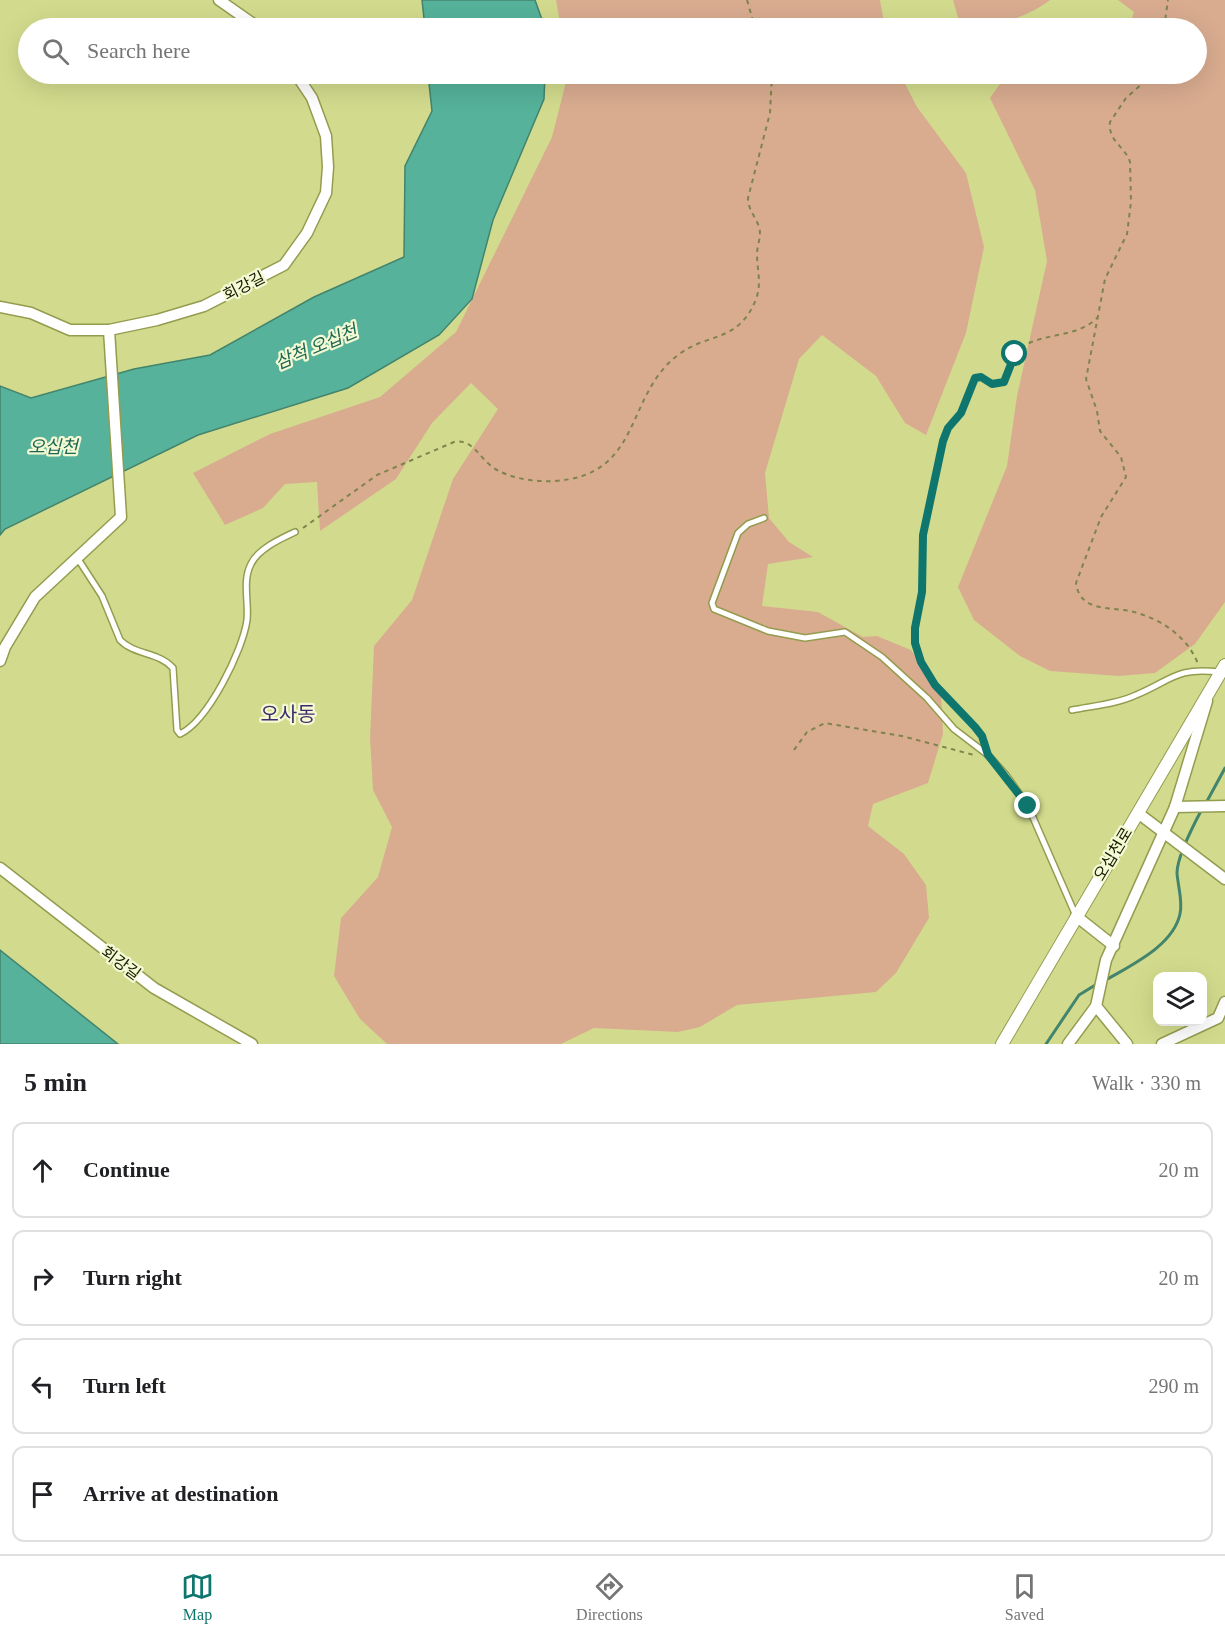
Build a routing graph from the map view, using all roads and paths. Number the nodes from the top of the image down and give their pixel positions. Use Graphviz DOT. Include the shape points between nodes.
graph roads {
  1 [pos="219,0"];
  2 [pos="747,0"];
  3 [pos="1168,0"];
  4 [pos="245,18"];
  5 [pos="752,18"];
  6 [pos="1165,18"];
  7 [pos="303,84"];
  8 [pos="771,84"];
  9 [pos="1142,84"];
  10 [pos="0,307"];
  11 [pos="1097,318"];
  12 [pos="109,330"];
  13 [pos="764,519"];
  14 [pos="295,532"];
  15 [pos="78,559"];
  16 [pos="0,661"];
  17 [pos="1223,668"];
  18 [pos="1200,670"];
  19 [pos="1210,692"];
  20 [pos="1072,710"];
  21 [pos="794,750"];
  22 [pos="988,755"];
  23 [pos="1225,806"];
  24 [pos="1175,807"];
  25 [pos="1138,813"];
  26 [pos="1163,833"];
  27 [pos="0,868"];
  28 [pos="1225,879"];
  29 [pos="1076,916"];
  30 [pos="1114,946"];
  31 [pos="1225,1002"];
  32 [pos="1096,1006"];
  33 [pos="252,1044"];
  34 [pos="1002,1044"];
  35 [pos="1068,1044"];
  36 [pos="1127,1044"];
  37 [pos="1162,1044"];
  1 -- 4 [label="street"];
  2 -- 5 [label="path"];
  3 -- 6 [label="path"];
  7 -- 12 [label="street, 회강길" via="322,127 328,167 326,193 307,233 284,265 204,306"];
  8 -- 14 [label="path" via="770,113 748,198 760,230 760,286 756,298 740,324 728,334 695,345 668,363 612,459 574,478 540,482 499,471 466,441 453,442 377,475"];
  9 -- 11 [label="path" via="1126,98 1110,123 1111,136 1128,155 1131,202 1127,234 1105,279"];
  10 -- 12 [label="street, 회강길" via="31,313 70,330"];
  11 -- 18 [label="path" via="1087,386 1096,406 1100,431 1121,457 1126,477 1098,522 1077,578 1077,589 1098,608 1133,611 1166,626 1187,645"];
  11 -- 22 [label="path" via="1079,330 1018,350 1004,382 992,384 975,378 938,455 923,535 922,592 915,643 927,672 982,736"];
  12 -- 15 [label="street" via="121,517"];
  13 -- 22 [label="lane" via="748,524 738,533 712,603 714,609 768,631 805,638 845,632 851,635 882,657 954,729"];
  14 -- 15 [label="lane" via="272,543 250,565 247,620 237,651 208,709 180,734 173,668 163,659 125,646 102,596"];
  15 -- 16 [label="street" via="35,597"];
  17 -- 18 [label="lane"];
  17 -- 19 [label="street, 오십천로"];
  18 -- 20 [label="lane" via="1158,682 1135,696"];
  19 -- 24 [label="street"];
  19 -- 25 [label="street, 오십천로"];
  21 -- 22 [label="path" via="811,729 825,723"];
  22 -- 29 [label="lane" via="1028,806"];
  23 -- 24 [label="street"];
  24 -- 26 [label="street"];
  25 -- 26 [label="street"];
  25 -- 29 [label="street, 오십천로"];
  26 -- 28 [label="street"];
  26 -- 30 [label="street"];
  27 -- 33 [label="street, 회강길" via="154,988"];
  29 -- 30 [label="street"];
  29 -- 34 [label="street, 오십천로"];
  30 -- 32 [label="street" via="1106,960"];
  31 -- 37 [label="street" via="1218,1018"];
  32 -- 35 [label="street"];
  32 -- 36 [label="street"];
}
